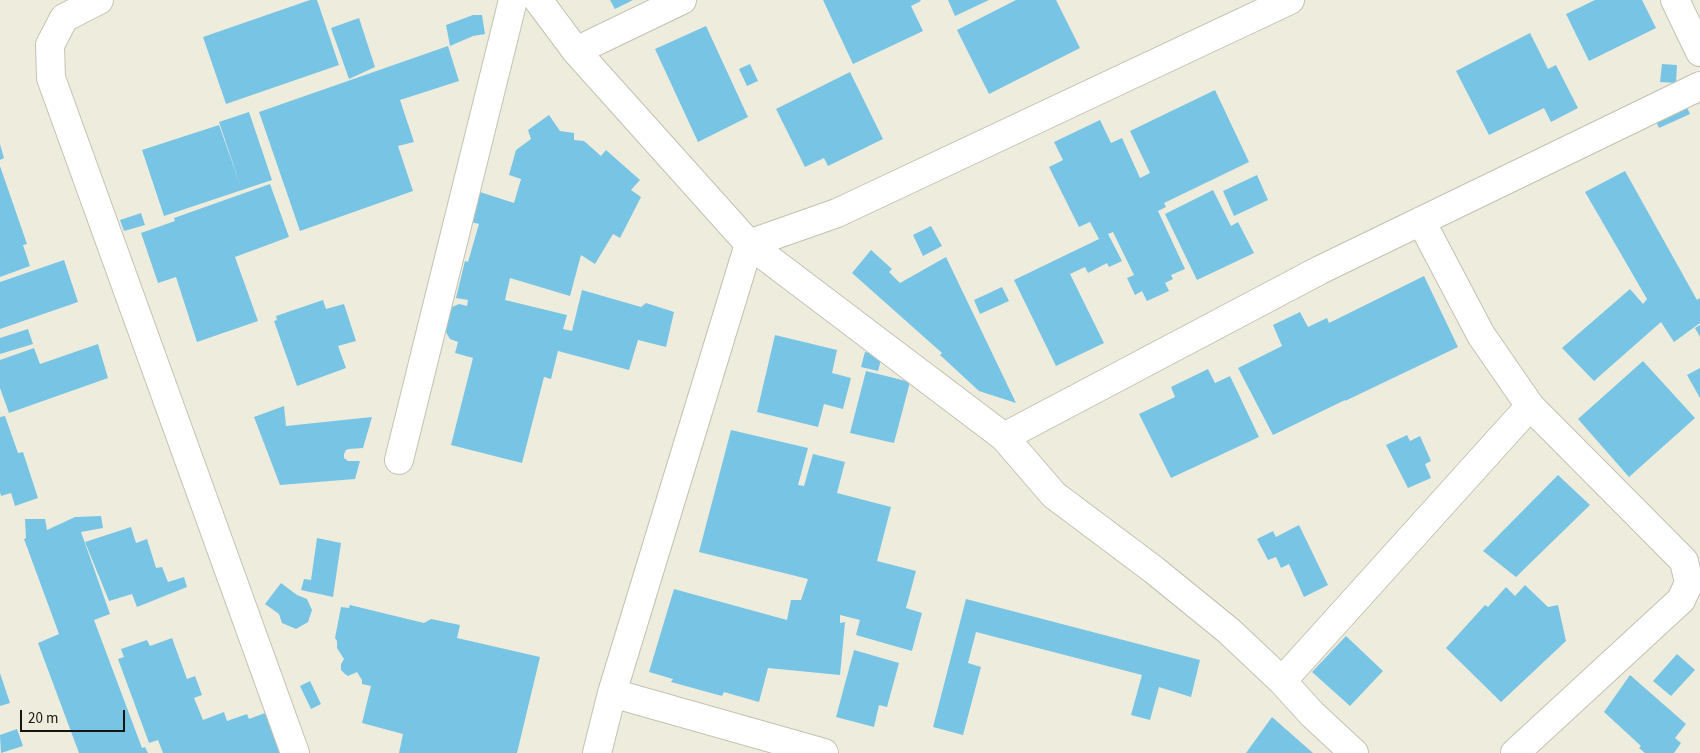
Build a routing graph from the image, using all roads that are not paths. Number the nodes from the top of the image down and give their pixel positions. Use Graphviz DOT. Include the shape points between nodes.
graph roads {
  1 [pos="98,0"];
  2 [pos="513,0"];
  3 [pos="538,0"];
  4 [pos="682,0"];
  5 [pos="1290,0"];
  6 [pos="1675,0"];
  7 [pos="576,51"];
  8 [pos="1700,52"];
  9 [pos="1700,86"];
  10 [pos="1421,221"];
  11 [pos="750,244"];
  12 [pos="1530,406"];
  13 [pos="1004,437"];
  14 [pos="399,460"];
  15 [pos="1282,681"];
  16 [pos="612,693"];
  17 [pos="295,753"];
  18 [pos="597,753"];
  19 [pos="824,753"];
  20 [pos="1354,753"];
  21 [pos="1515,753"];
  1 -- 17 [label="street" via="64,18 50,45 51,78"];
  2 -- 14 [label="street"];
  3 -- 7 [label="street"];
  4 -- 7 [label="street"];
  5 -- 11 [label="street" via="837,213"];
  6 -- 8 [label="street"];
  7 -- 11 [label="street"];
  9 -- 10 [label="street"];
  10 -- 12 [label="street" via="1480,335"];
  10 -- 13 [label="street" via="1320,270"];
  11 -- 13 [label="street"];
  11 -- 16 [label="street"];
  12 -- 15 [label="street"];
  12 -- 21 [label="street" via="1684,561 1689,583 1682,600"];
  13 -- 15 [label="street" via="1054,495 1229,631"];
  15 -- 20 [label="street"];
  16 -- 18 [label="street"];
  16 -- 19 [label="street"];
}
